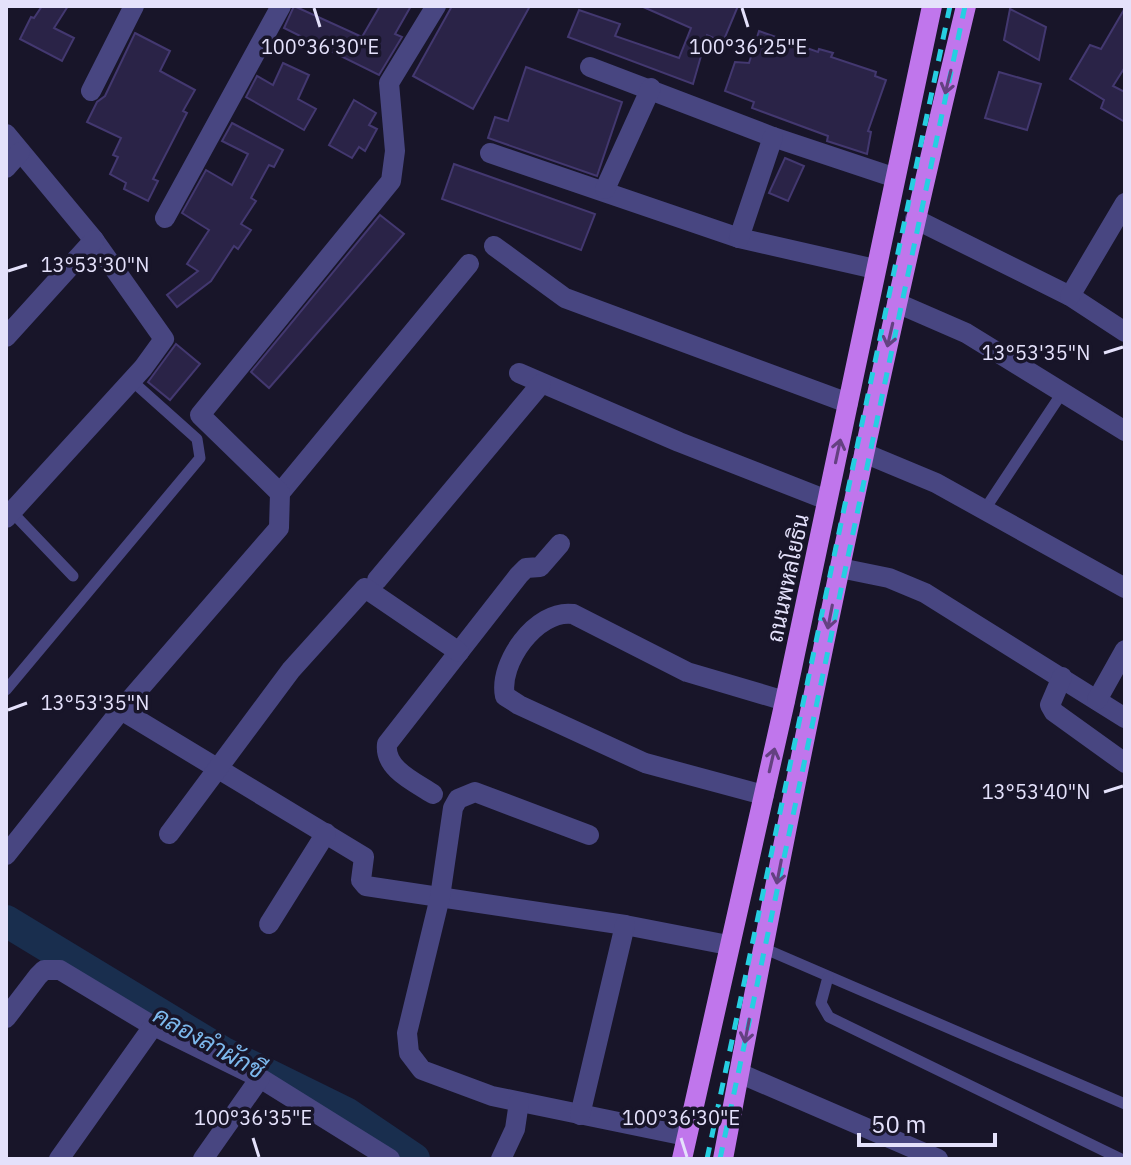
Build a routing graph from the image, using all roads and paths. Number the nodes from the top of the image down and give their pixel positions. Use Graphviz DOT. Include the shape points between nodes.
graph roads {
  1 [pos="134,6"];
  2 [pos="281,6"];
  3 [pos="436,6"];
  4 [pos="932,6"];
  5 [pos="966,6"];
  6 [pos="590,67"];
  7 [pos="651,88"];
  8 [pos="91,91"];
  9 [pos="6,134"];
  10 [pos="773,137"];
  11 [pos="20,152"];
  12 [pos="490,153"];
  13 [pos="6,168"];
  14 [pos="893,177"];
  15 [pos="605,189"];
  16 [pos="1125,203"];
  17 [pos="165,218"];
  18 [pos="915,219"];
  19 [pos="739,238"];
  20 [pos="94,240"];
  21 [pos="494,246"];
  22 [pos="469,264"];
  23 [pos="875,269"];
  24 [pos="1070,296"];
  25 [pos="897,303"];
  26 [pos="1125,332"];
  27 [pos="6,337"];
  28 [pos="519,373"];
  29 [pos="131,380"];
  30 [pos="541,384"];
  31 [pos="1062,393"];
  32 [pos="848,403"];
  33 [pos="1125,431"];
  34 [pos="864,453"];
  35 [pos="280,493"];
  36 [pos="827,500"];
  37 [pos="8,512"];
  38 [pos="983,512"];
  39 [pos="560,544"];
  40 [pos="840,568"];
  41 [pos="73,576"];
  42 [pos="377,580"];
  43 [pos="1125,588"];
  44 [pos="1125,650"];
  45 [pos="459,652"];
  46 [pos="1062,677"];
  47 [pos="6,690"];
  48 [pos="1097,700"];
  49 [pos="785,705"];
  50 [pos="812,709"];
  51 [pos="121,710"];
  52 [pos="1125,718"];
  53 [pos="1125,763"];
  54 [pos="217,769"];
  55 [pos="433,794"];
  56 [pos="764,795"];
  57 [pos="326,833"];
  58 [pos="169,834"];
  59 [pos="589,835"];
  60 [pos="6,855"];
  61 [pos="440,897"];
  62 [pos="269,924"];
  63 [pos="625,925"];
  64 [pos="728,945"];
  65 [pos="763,951"];
  66 [pos="828,977"];
  67 [pos="6,1018"];
  68 [pos="154,1025"];
  69 [pos="739,1073"];
  70 [pos="260,1078"];
  71 [pos="519,1102"];
  72 [pos="1125,1104"];
  73 [pos="580,1115"];
  74 [pos="686,1136"];
  75 [pos="375,1155"];
  76 [pos="59,1159"];
  77 [pos="203,1159"];
  78 [pos="501,1159"];
  79 [pos="682,1159"];
  80 [pos="723,1159"];
  81 [pos="938,1159"];
  82 [pos="1121,1159"];
  1 -- 8 [label="street"];
  2 -- 17 [label="street"];
  3 -- 35 [label="street" via="389,83 395,151 391,181 200,415"];
  4 -- 14 [label="main road, ถนนพหลโยธิน"];
  5 -- 18 [label="main road, one-way"];
  6 -- 7 [label="street"];
  7 -- 10 [label="street"];
  7 -- 15 [label="street"];
  9 -- 11 [label="street"];
  10 -- 14 [label="street"];
  10 -- 19 [label="street"];
  11 -- 13 [label="street"];
  11 -- 20 [label="street"];
  12 -- 15 [label="street"];
  14 -- 23 [label="main road, ถนนพหลโยธิน"];
  15 -- 19 [label="street"];
  16 -- 24 [label="street"];
  18 -- 24 [label="street"];
  18 -- 25 [label="main road"];
  19 -- 23 [label="street"];
  20 -- 27 [label="street"];
  20 -- 29 [label="street" via="164,336"];
  21 -- 32 [label="street" via="565,298"];
  22 -- 35 [label="street"];
  23 -- 32 [label="main road, ถนนพหลโยธิน"];
  24 -- 26 [label="street"];
  25 -- 31 [label="street" via="966,333"];
  25 -- 34 [label="main road, one-way"];
  28 -- 30 [label="street"];
  29 -- 37 [label="street"];
  29 -- 47 [label="lane" via="197,439 200,458"];
  30 -- 36 [label="street"];
  30 -- 42 [label="street"];
  31 -- 33 [label="street"];
  31 -- 38 [label="lane"];
  36 -- 32 [label="main road, ถนนพหลโยธิน, one-way"];
  34 -- 38 [label="street" via="936,483"];
  34 -- 40 [label="main road"];
  35 -- 51 [label="street" via="281,523 276,532"];
  36 -- 49 [label="main road, ถนนพหลโยธิน"];
  37 -- 41 [label="lane"];
  38 -- 43 [label="street"];
  39 -- 45 [label="street" via="540,567 526,568 519,575"];
  40 -- 46 [label="street" via="889,578 925,593"];
  40 -- 50 [label="main road, one-way"];
  44 -- 48 [label="street"];
  45 -- 54 [label="street" via="365,588 291,670"];
  45 -- 55 [label="street" via="387,744 396,769"];
  46 -- 48 [label="street"];
  46 -- 53 [label="street" via="1050,705 1054,712"];
  48 -- 52 [label="street"];
  49 -- 50 [label="main road"];
  56 -- 49 [label="main road, ถนนพหลโยธิน, one-way"];
  49 -- 56 [label="street" via="687,672 560,612 530,630 504,682 505,696 519,705 645,763"];
  50 -- 65 [label="main road, one-way"];
  51 -- 54 [label="street"];
  51 -- 60 [label="street"];
  54 -- 57 [label="street"];
  54 -- 58 [label="street"];
  56 -- 64 [label="main road, ถนนพหลโยธิน"];
  57 -- 61 [label="street" via="364,857 361,880 366,886"];
  57 -- 62 [label="street"];
  59 -- 61 [label="street" via="475,792 463,795 453,808"];
  61 -- 63 [label="street"];
  61 -- 71 [label="street" via="407,1033 409,1053 422,1070"];
  63 -- 64 [label="street"];
  63 -- 73 [label="street"];
  64 -- 65 [label="main road" via="747,941"];
  64 -- 74 [label="main road, ถนนพหลโยธิน"];
  65 -- 66 [label="lane"];
  65 -- 69 [label="main road, one-way"];
  66 -- 72 [label="lane"];
  66 -- 82 [label="lane" via="821,1003 829,1017"];
  67 -- 68 [label="street" via="38,976 52,969"];
  68 -- 70 [label="street"];
  68 -- 76 [label="street"];
  69 -- 80 [label="main road"];
  69 -- 81 [label="street"];
  70 -- 75 [label="street"];
  70 -- 77 [label="street"];
  71 -- 73 [label="street"];
  71 -- 78 [label="street" via="515,1129"];
  73 -- 74 [label="street"];
  74 -- 79 [label="main road, ถนนพหลโยธิน"];
}
